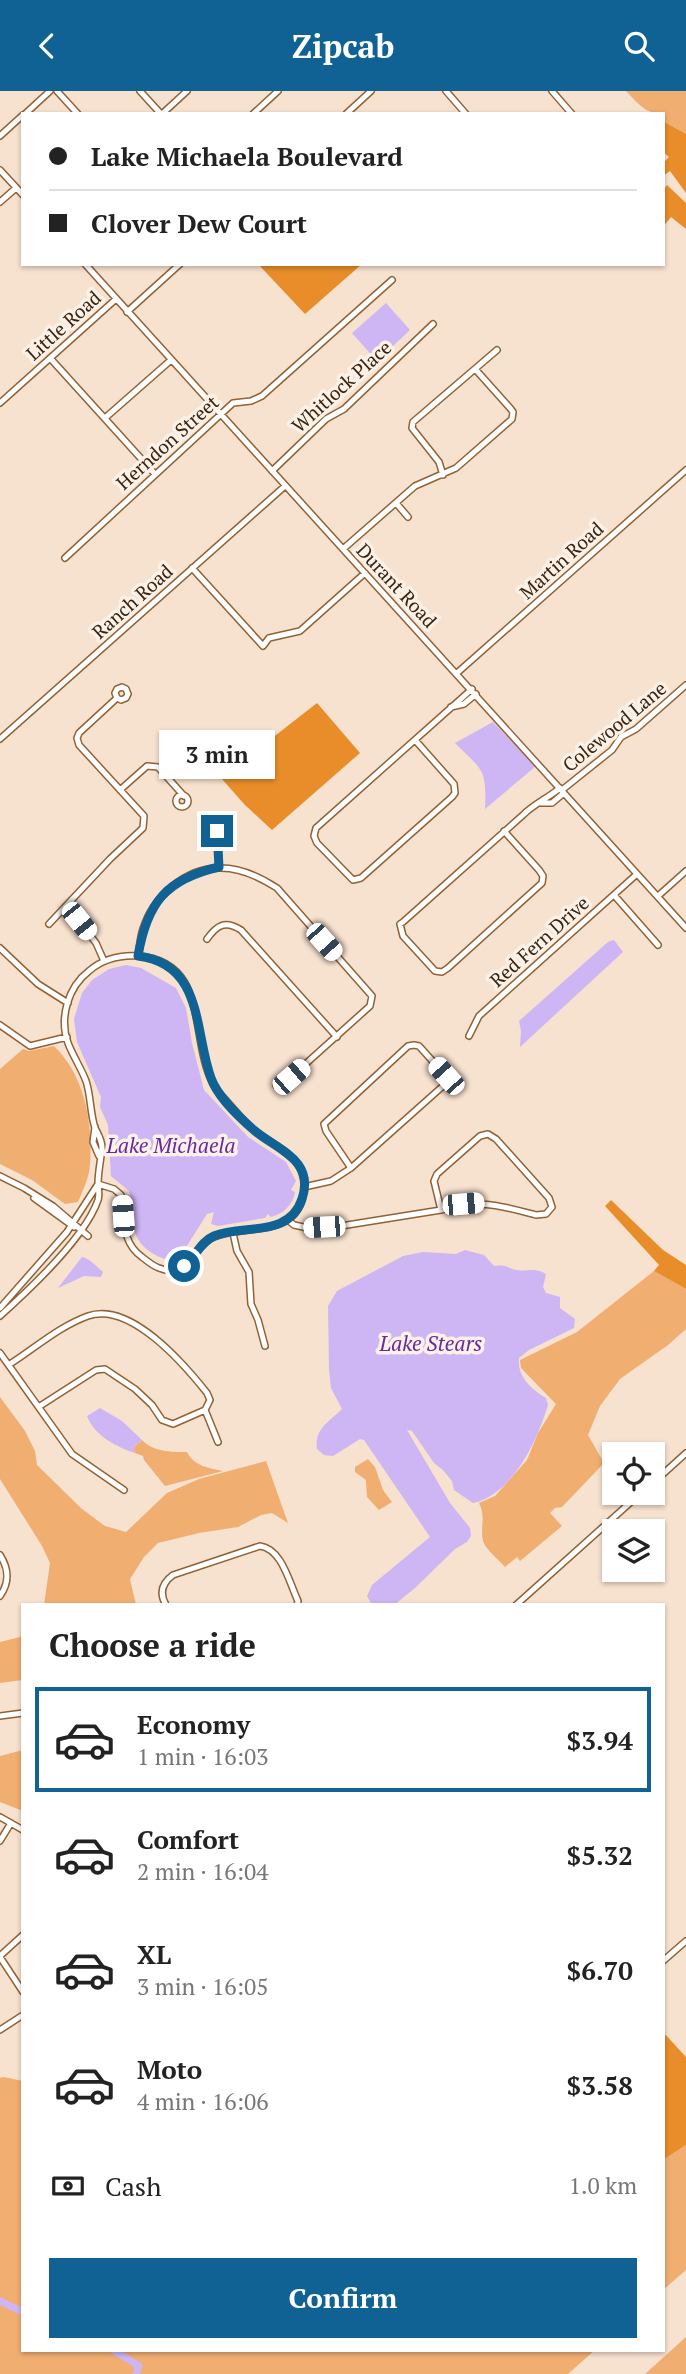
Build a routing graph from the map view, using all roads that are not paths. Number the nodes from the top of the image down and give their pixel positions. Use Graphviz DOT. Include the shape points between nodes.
graph roads {
  1 [pos="50,91"];
  2 [pos="57,91"];
  3 [pos="141,91"];
  4 [pos="187,91"];
  5 [pos="278,91"];
  6 [pos="371,91"];
  7 [pos="446,91"];
  8 [pos="552,91"];
  9 [pos="27,112"];
  10 [pos="76,112"];
  11 [pos="159,112"];
  12 [pos="163,112"];
  13 [pos="255,112"];
  14 [pos="348,112"];
  15 [pos="464,112"];
  16 [pos="570,112"];
  17 [pos="21,118"];
  18 [pos="0,136"];
  19 [pos="0,170"];
  20 [pos="16,188"];
  21 [pos="21,193"];
  22 [pos="0,202"];
  23 [pos="87,266"];
  24 [pos="178,266"];
  25 [pos="392,280"];
  26 [pos="116,299"];
  27 [pos="127,312"];
  28 [pos="433,324"];
  29 [pos="497,350"];
  30 [pos="50,358"];
  31 [pos="171,360"];
  32 [pos="475,370"];
  33 [pos="0,403"];
  34 [pos="221,415"];
  35 [pos="105,418"];
  36 [pos="686,470"];
  37 [pos="272,471"];
  38 [pos="155,474"];
  39 [pos="443,475"];
  40 [pos="285,486"];
  41 [pos="396,503"];
  42 [pos="408,517"];
  43 [pos="343,549"];
  44 [pos="65,558"];
  45 [pos="192,568"];
  46 [pos="365,573"];
  47 [pos="457,673"];
  48 [pos="686,685"];
  49 [pos="474,692"];
  50 [pos="117,698"];
  51 [pos="0,739"];
  52 [pos="415,740"];
  53 [pos="120,790"];
  54 [pos="562,790"];
  55 [pos="184,796"];
  56 [pos="217,831"];
  57 [pos="504,831"];
  58 [pos="219,867"];
  59 [pos="686,871"];
  60 [pos="637,874"];
  61 [pos="614,895"];
  62 [pos="657,896"];
  63 [pos="67,906"];
  64 [pos="48,924"];
  65 [pos="686,928"];
  66 [pos="207,939"];
  67 [pos="658,945"];
  68 [pos="0,948"];
  69 [pos="138,956"];
  70 [pos="104,961"];
  71 [pos="68,1003"];
  72 [pos="1,1028"];
  73 [pos="468,1036"];
  74 [pos="67,1037"];
  75 [pos="337,1037"];
  76 [pos="276,1085"];
  77 [pos="351,1168"];
  78 [pos="0,1176"];
  79 [pos="98,1184"];
  80 [pos="304,1187"];
  81 [pos="441,1210"];
  82 [pos="288,1220"];
  83 [pos="73,1224"];
  84 [pos="80,1230"];
  85 [pos="233,1233"];
  86 [pos="88,1235"];
  87 [pos="0,1308"];
  88 [pos="0,1316"];
  89 [pos="265,1346"];
  90 [pos="0,1353"];
  91 [pos="10,1364"];
  92 [pos="40,1406"];
  93 [pos="205,1410"];
  94 [pos="218,1442"];
  95 [pos="686,1453"];
  96 [pos="665,1472"];
  97 [pos="124,1490"];
  98 [pos="628,1505"];
  99 [pos="0,1555"];
  100 [pos="0,1596"];
  101 [pos="165,1603"];
  102 [pos="298,1603"];
  103 [pos="518,1603"];
  104 [pos="21,1713"];
  105 [pos="0,1716"];
  106 [pos="0,1817"];
  107 [pos="11,1823"];
  108 [pos="21,1829"];
  109 [pos="1,1840"];
  110 [pos="21,1937"];
  111 [pos="686,1941"];
  112 [pos="0,1957"];
  113 [pos="665,1959"];
  114 [pos="21,1989"];
  115 [pos="21,2016"];
  116 [pos="0,2030"];
  1 -- 9 [label="street"];
  2 -- 10 [label="street"];
  3 -- 11 [label="street"];
  4 -- 12 [label="street"];
  5 -- 13 [label="street"];
  6 -- 14 [label="street"];
  7 -- 15 [label="street"];
  8 -- 16 [label="street"];
  17 -- 18 [label="street"];
  19 -- 20 [label="street"];
  20 -- 21 [label="street"];
  20 -- 22 [label="street"];
  23 -- 26 [label="street, Durant Road"];
  24 -- 27 [label="street"];
  25 -- 34 [label="street, Herndon Street" via="261,396 233,403"];
  26 -- 27 [label="street, Durant Road"];
  26 -- 30 [label="street, Little Road"];
  27 -- 31 [label="street, Durant Road"];
  28 -- 37 [label="street, Whitlock Place"];
  29 -- 32 [label="street"];
  30 -- 33 [label="street, Little Road"];
  30 -- 35 [label="street"];
  31 -- 34 [label="street, Durant Road"];
  31 -- 35 [label="street"];
  32 -- 39 [label="street" via="413,422 412,428 439,462"];
  32 -- 39 [label="street" via="513,417"];
  34 -- 37 [label="street, Durant Road"];
  34 -- 38 [label="street, Herndon Street"];
  35 -- 38 [label="street"];
  36 -- 47 [label="street, Martin Road"];
  37 -- 40 [label="street, Durant Road"];
  38 -- 44 [label="street, Herndon Street"];
  39 -- 41 [label="street" via="419,482"];
  40 -- 43 [label="street, Durant Road"];
  40 -- 45 [label="street, Ranch Road"];
  41 -- 42 [label="street"];
  41 -- 43 [label="street"];
  43 -- 46 [label="street, Durant Road"];
  45 -- 46 [label="street" via="263,646 270,638 300,631"];
  45 -- 51 [label="street, Ranch Road"];
  46 -- 47 [label="street, Durant Road"];
  47 -- 49 [label="street, Durant Road"];
  48 -- 54 [label="street, Colewood Lane"];
  49 -- 52 [label="street"];
  49 -- 54 [label="street, Durant Road"];
  50 -- 53 [label="street" via="77,738"];
  52 -- 52 [label="street" via="314,831 317,843 353,880 361,878 455,793 454,785"];
  53 -- 55 [label="street" via="153,765"];
  53 -- 63 [label="street" via="144,816 144,828"];
  54 -- 57 [label="street, Colewood Lane" via="530,808"];
  54 -- 60 [label="street, Durant Road"];
  56 -- 58 [label="street"];
  57 -- 57 [label="street, Colewood Lane" via="400,924 403,936 435,971 448,968 542,883 539,870"];
  58 -- 69 [label="street" via="184,878 155,904 143,928"];
  58 -- 75 [label="street" via="247,872 277,888 372,996 370,1006"];
  59 -- 62 [label="street"];
  60 -- 61 [label="street, Red Fern Drive"];
  60 -- 62 [label="street, Durant Road"];
  61 -- 67 [label="street"];
  61 -- 73 [label="street, Red Fern Drive" via="479,1016"];
  62 -- 65 [label="street, Durant Road"];
  63 -- 64 [label="street"];
  63 -- 70 [label="street"];
  66 -- 75 [label="street" via="223,924 241,930"];
  68 -- 71 [label="street" via="38,984"];
  69 -- 70 [label="street"];
  69 -- 80 [label="street" via="165,965 185,983 195,1004 200,1043 215,1088 252,1128 296,1160"];
  70 -- 71 [label="street" via="82,977"];
  71 -- 74 [label="street"];
  72 -- 74 [label="street" via="30,1046"];
  74 -- 79 [label="street" via="85,1080 102,1145"];
  75 -- 76 [label="street"];
  77 -- 77 [label="street" via="443,1086 446,1076 419,1046 408,1047 324,1123"];
  77 -- 80 [label="street" via="331,1181"];
  78 -- 83 [label="street"];
  79 -- 83 [label="street"];
  79 -- 84 [label="street" via="96,1205"];
  79 -- 85 [label="street" via="120,1193 130,1245 160,1269 181,1268 208,1240"];
  80 -- 82 [label="street" via="298,1208"];
  81 -- 81 [label="street" via="434,1181 438,1174 488,1134 549,1198 552,1207 546,1214 536,1215 481,1202"];
  81 -- 82 [label="street" via="341,1226 308,1228"];
  82 -- 85 [label="street"];
  83 -- 84 [label="street"];
  83 -- 87 [label="street"];
  84 -- 86 [label="street"];
  84 -- 88 [label="street" via="36,1283"];
  85 -- 89 [label="street" via="249,1272 251,1304"];
  90 -- 91 [label="street"];
  91 -- 92 [label="street"];
  91 -- 93 [label="street" via="90,1315 110,1313 126,1318 179,1358 207,1393 210,1401"];
  92 -- 93 [label="street" via="96,1370 105,1370 135,1389 162,1420 173,1424"];
  92 -- 97 [label="street" via="72,1454"];
  93 -- 94 [label="street"];
  95 -- 96 [label="street"];
  98 -- 103 [label="street"];
  99 -- 100 [label="street" via="8,1577"];
  101 -- 102 [label="street" via="162,1587 173,1576 260,1546 277,1555"];
  104 -- 105 [label="street"];
  106 -- 107 [label="street"];
  107 -- 108 [label="street"];
  107 -- 109 [label="street"];
  110 -- 112 [label="street"];
  111 -- 113 [label="street"];
  112 -- 114 [label="street"];
  115 -- 116 [label="street"];
}
